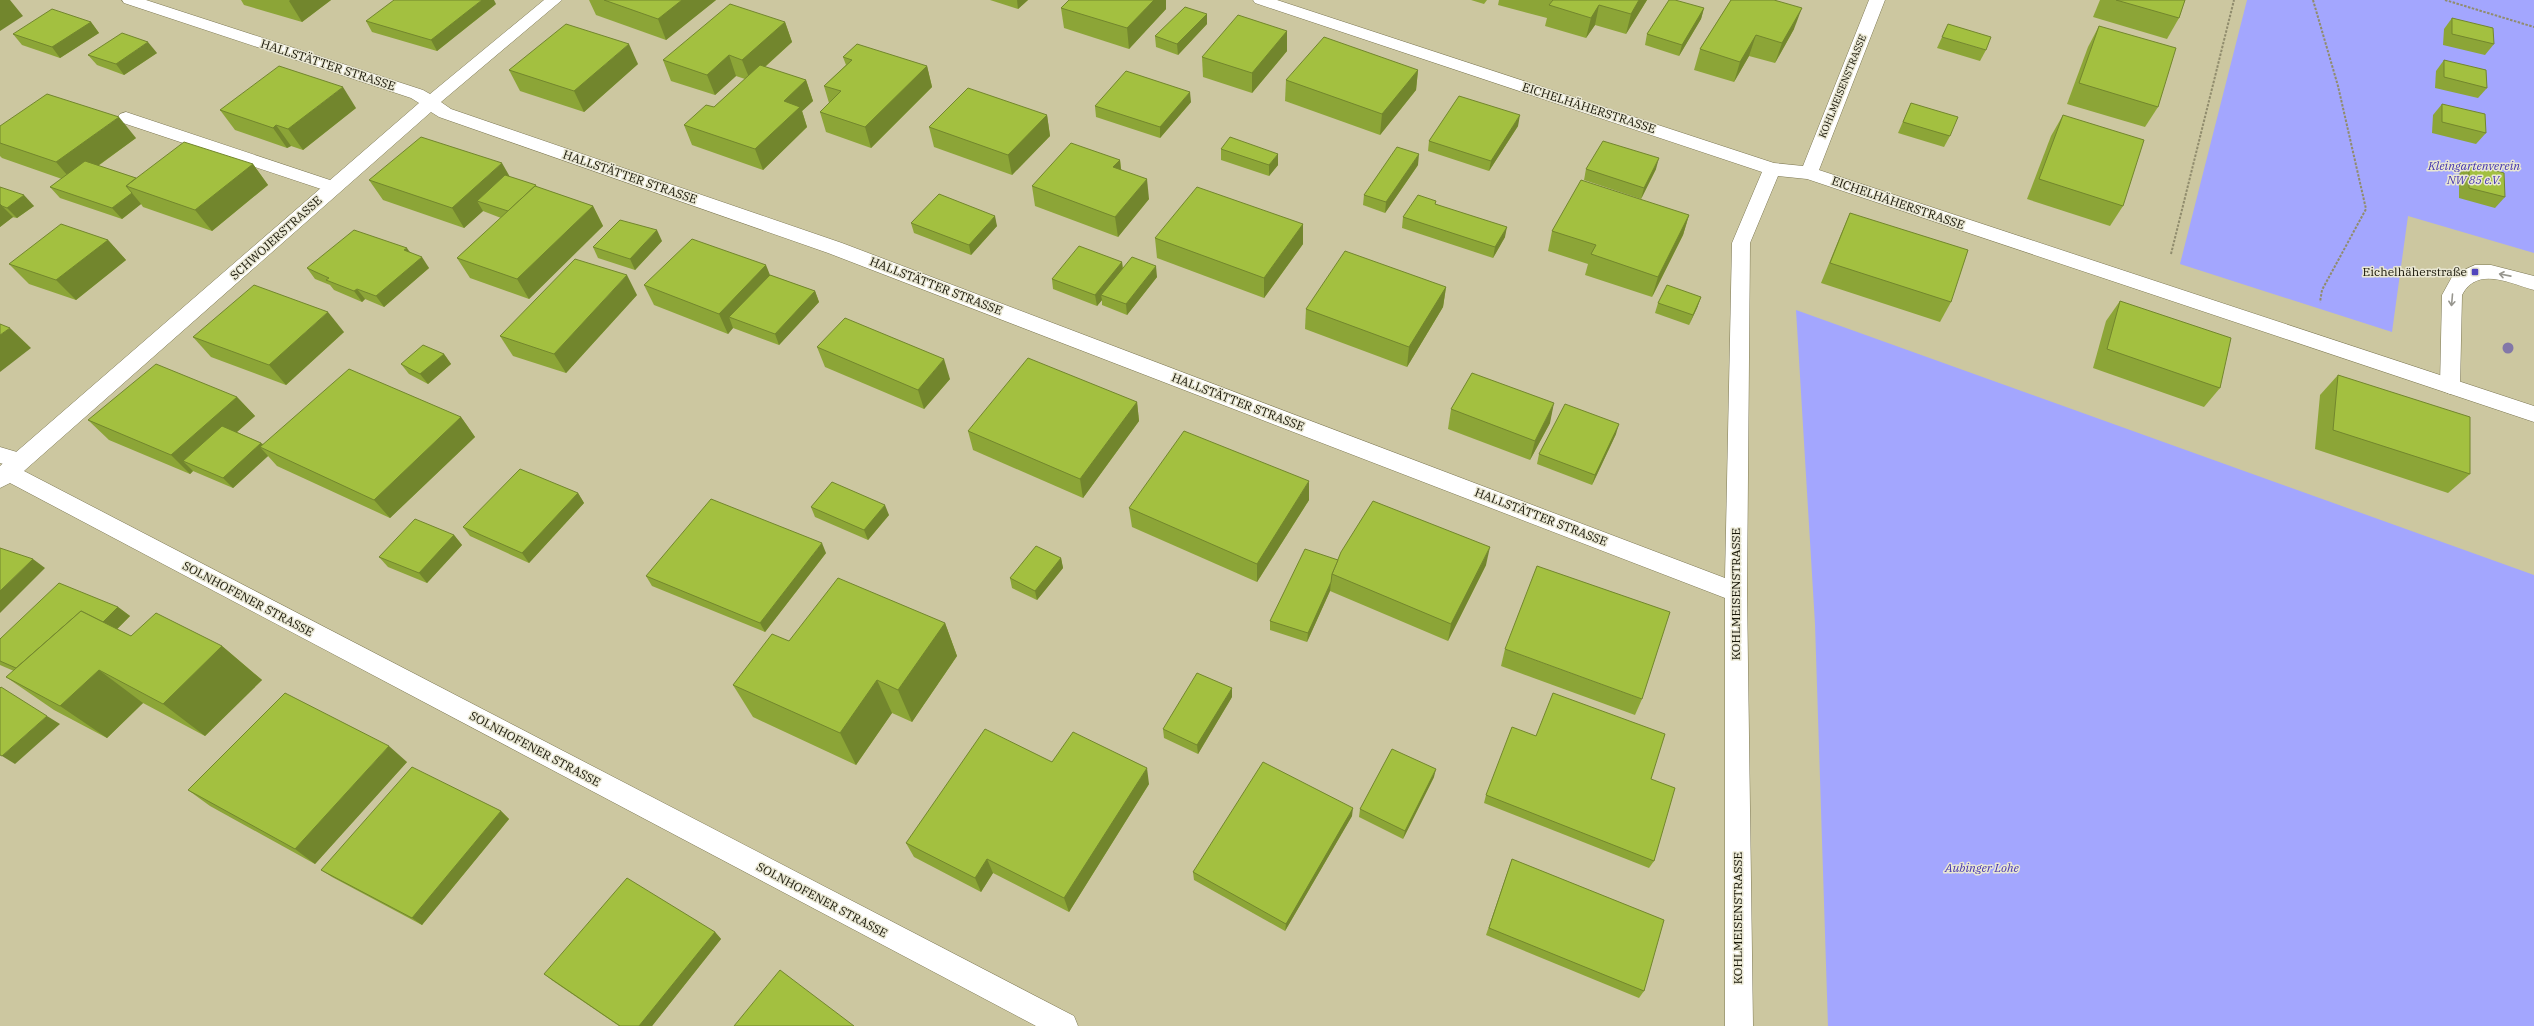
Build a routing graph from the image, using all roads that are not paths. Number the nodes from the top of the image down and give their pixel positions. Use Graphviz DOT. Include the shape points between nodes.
graph roads {
  1 [pos="130,0"];
  2 [pos="554,0"];
  3 [pos="1261,0"];
  4 [pos="1877,0"];
  5 [pos="430,103"];
  6 [pos="126,118"];
  7 [pos="1772,169"];
  8 [pos="1809,173"];
  9 [pos="333,187"];
  10 [pos="2534,283"];
  11 [pos="2450,386"];
  12 [pos="2534,414"];
  13 [pos="7,467"];
  14 [pos="1736,592"];
  15 [pos="1064,1026"];
  16 [pos="1739,1026"];
  1 -- 5 [label="street, HALLSTÄTTER STRASSE" via="417,94"];
  2 -- 5 [label="street, SCHWOJERSTRASSE"];
  3 -- 7 [label="street, EICHELHÄHERSTRASSE"];
  4 -- 8 [label="street, KOHLMEISENSTRASSE"];
  5 -- 9 [label="street, SCHWOJERSTRASSE"];
  5 -- 14 [label="street, HALLSTÄTTER STRASSE" via="445,113 835,248"];
  6 -- 9 [label="street"];
  7 -- 8 [label="street, EICHELHÄHERSTRASSE"];
  7 -- 14 [label="street, KOHLMEISENSTRASSE" via="1741,243"];
  8 -- 11 [label="street, EICHELHÄHERSTRASSE"];
  9 -- 13 [label="street, SCHWOJERSTRASSE" via="148,352"];
  10 -- 11 [label="street, one-way" via="2490,272 2474,272 2460,280 2452,295"];
  11 -- 12 [label="street, EICHELHÄHERSTRASSE"];
  13 -- 15 [label="street, SOLNHOFENER STRASSE"];
  14 -- 16 [label="street, KOHLMEISENSTRASSE"];
}
